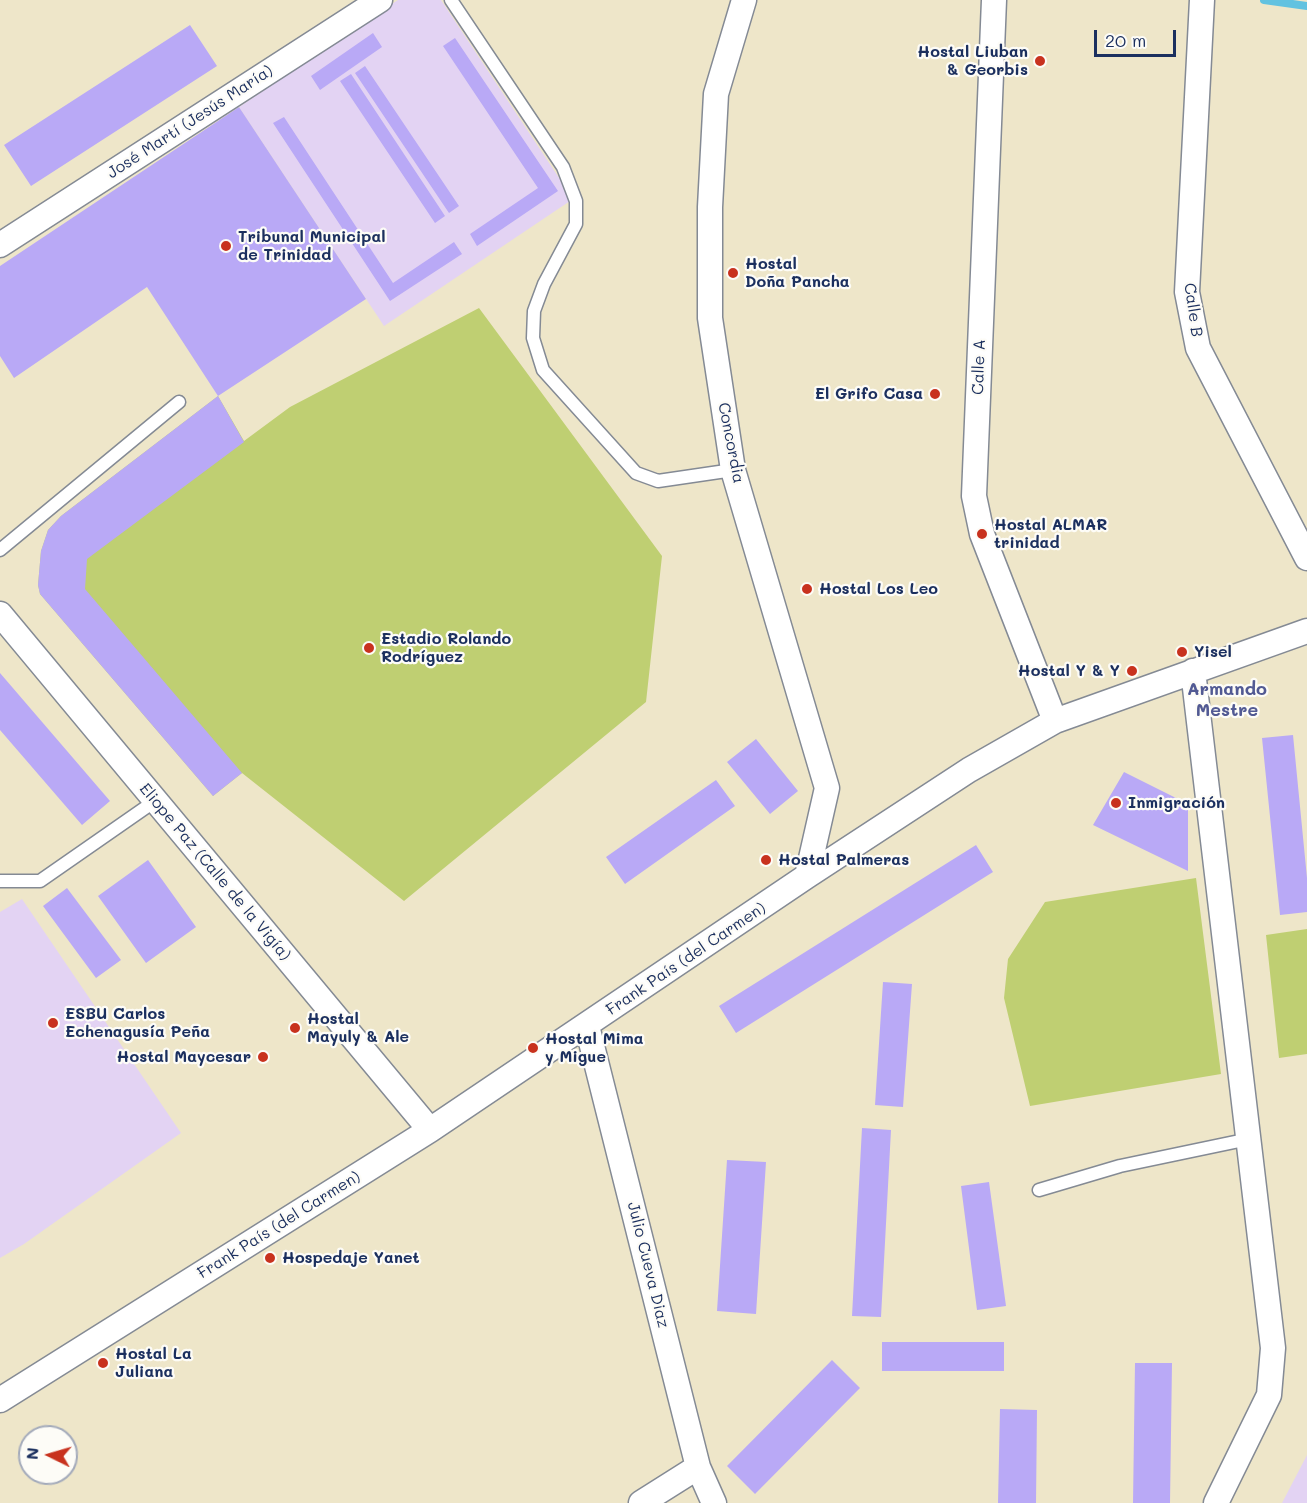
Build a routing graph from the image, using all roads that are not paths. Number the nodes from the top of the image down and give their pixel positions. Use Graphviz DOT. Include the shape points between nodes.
graph roads {
  1 [pos="380,0"];
  2 [pos="451,0"];
  3 [pos="744,0"];
  4 [pos="994,0"];
  5 [pos="1202,6"];
  6 [pos="0,245"];
  7 [pos="179,402"];
  8 [pos="733,470"];
  9 [pos="0,550"];
  10 [pos="1307,558"];
  11 [pos="0,614"];
  12 [pos="1307,631"];
  13 [pos="1193,671"];
  14 [pos="1055,721"];
  15 [pos="155,801"];
  16 [pos="807,876"];
  17 [pos="0,881"];
  18 [pos="587,1026"];
  19 [pos="430,1130"];
  20 [pos="1249,1139"];
  21 [pos="1038,1190"];
  22 [pos="0,1400"];
  23 [pos="698,1467"];
  24 [pos="641,1503"];
  25 [pos="714,1503"];
  26 [pos="1216,1503"];
  1 -- 6 [label="street, José Martí (Jesús María)"];
  2 -- 8 [label="lane" via="563,167 576,201 576,224 534,311 533,338 543,370 636,473 658,481"];
  3 -- 8 [label="street, Concordia" via="716,94 710,207 710,318"];
  4 -- 14 [label="street, Calle A" via="974,496 982,534"];
  5 -- 10 [label="street, Calle B" via="1187,292 1198,348"];
  7 -- 9 [label="lane"];
  8 -- 16 [label="street, Concordia" via="827,788"];
  11 -- 15 [label="street, Eliope Paz (Calle de la Vigía)"];
  12 -- 13 [label="street, Frank País (del Carmen)"];
  13 -- 14 [label="street, Frank País (del Carmen)"];
  13 -- 20 [label="street"];
  14 -- 16 [label="street, Frank País (del Carmen)" via="969,770"];
  15 -- 17 [label="lane" via="40,881"];
  15 -- 19 [label="street, Eliope Paz (Calle de la Vigía)"];
  16 -- 18 [label="street, Frank País (del Carmen)"];
  18 -- 19 [label="street, Frank País (del Carmen)"];
  18 -- 23 [label="street, Julio Cueva Diaz"];
  19 -- 22 [label="street, Frank País (del Carmen)"];
  20 -- 21 [label="lane" via="1120,1166"];
  20 -- 26 [label="street" via="1273,1348 1269,1395"];
  23 -- 24 [label="street"];
  23 -- 25 [label="street, Julio Cueva Diaz"];
}
